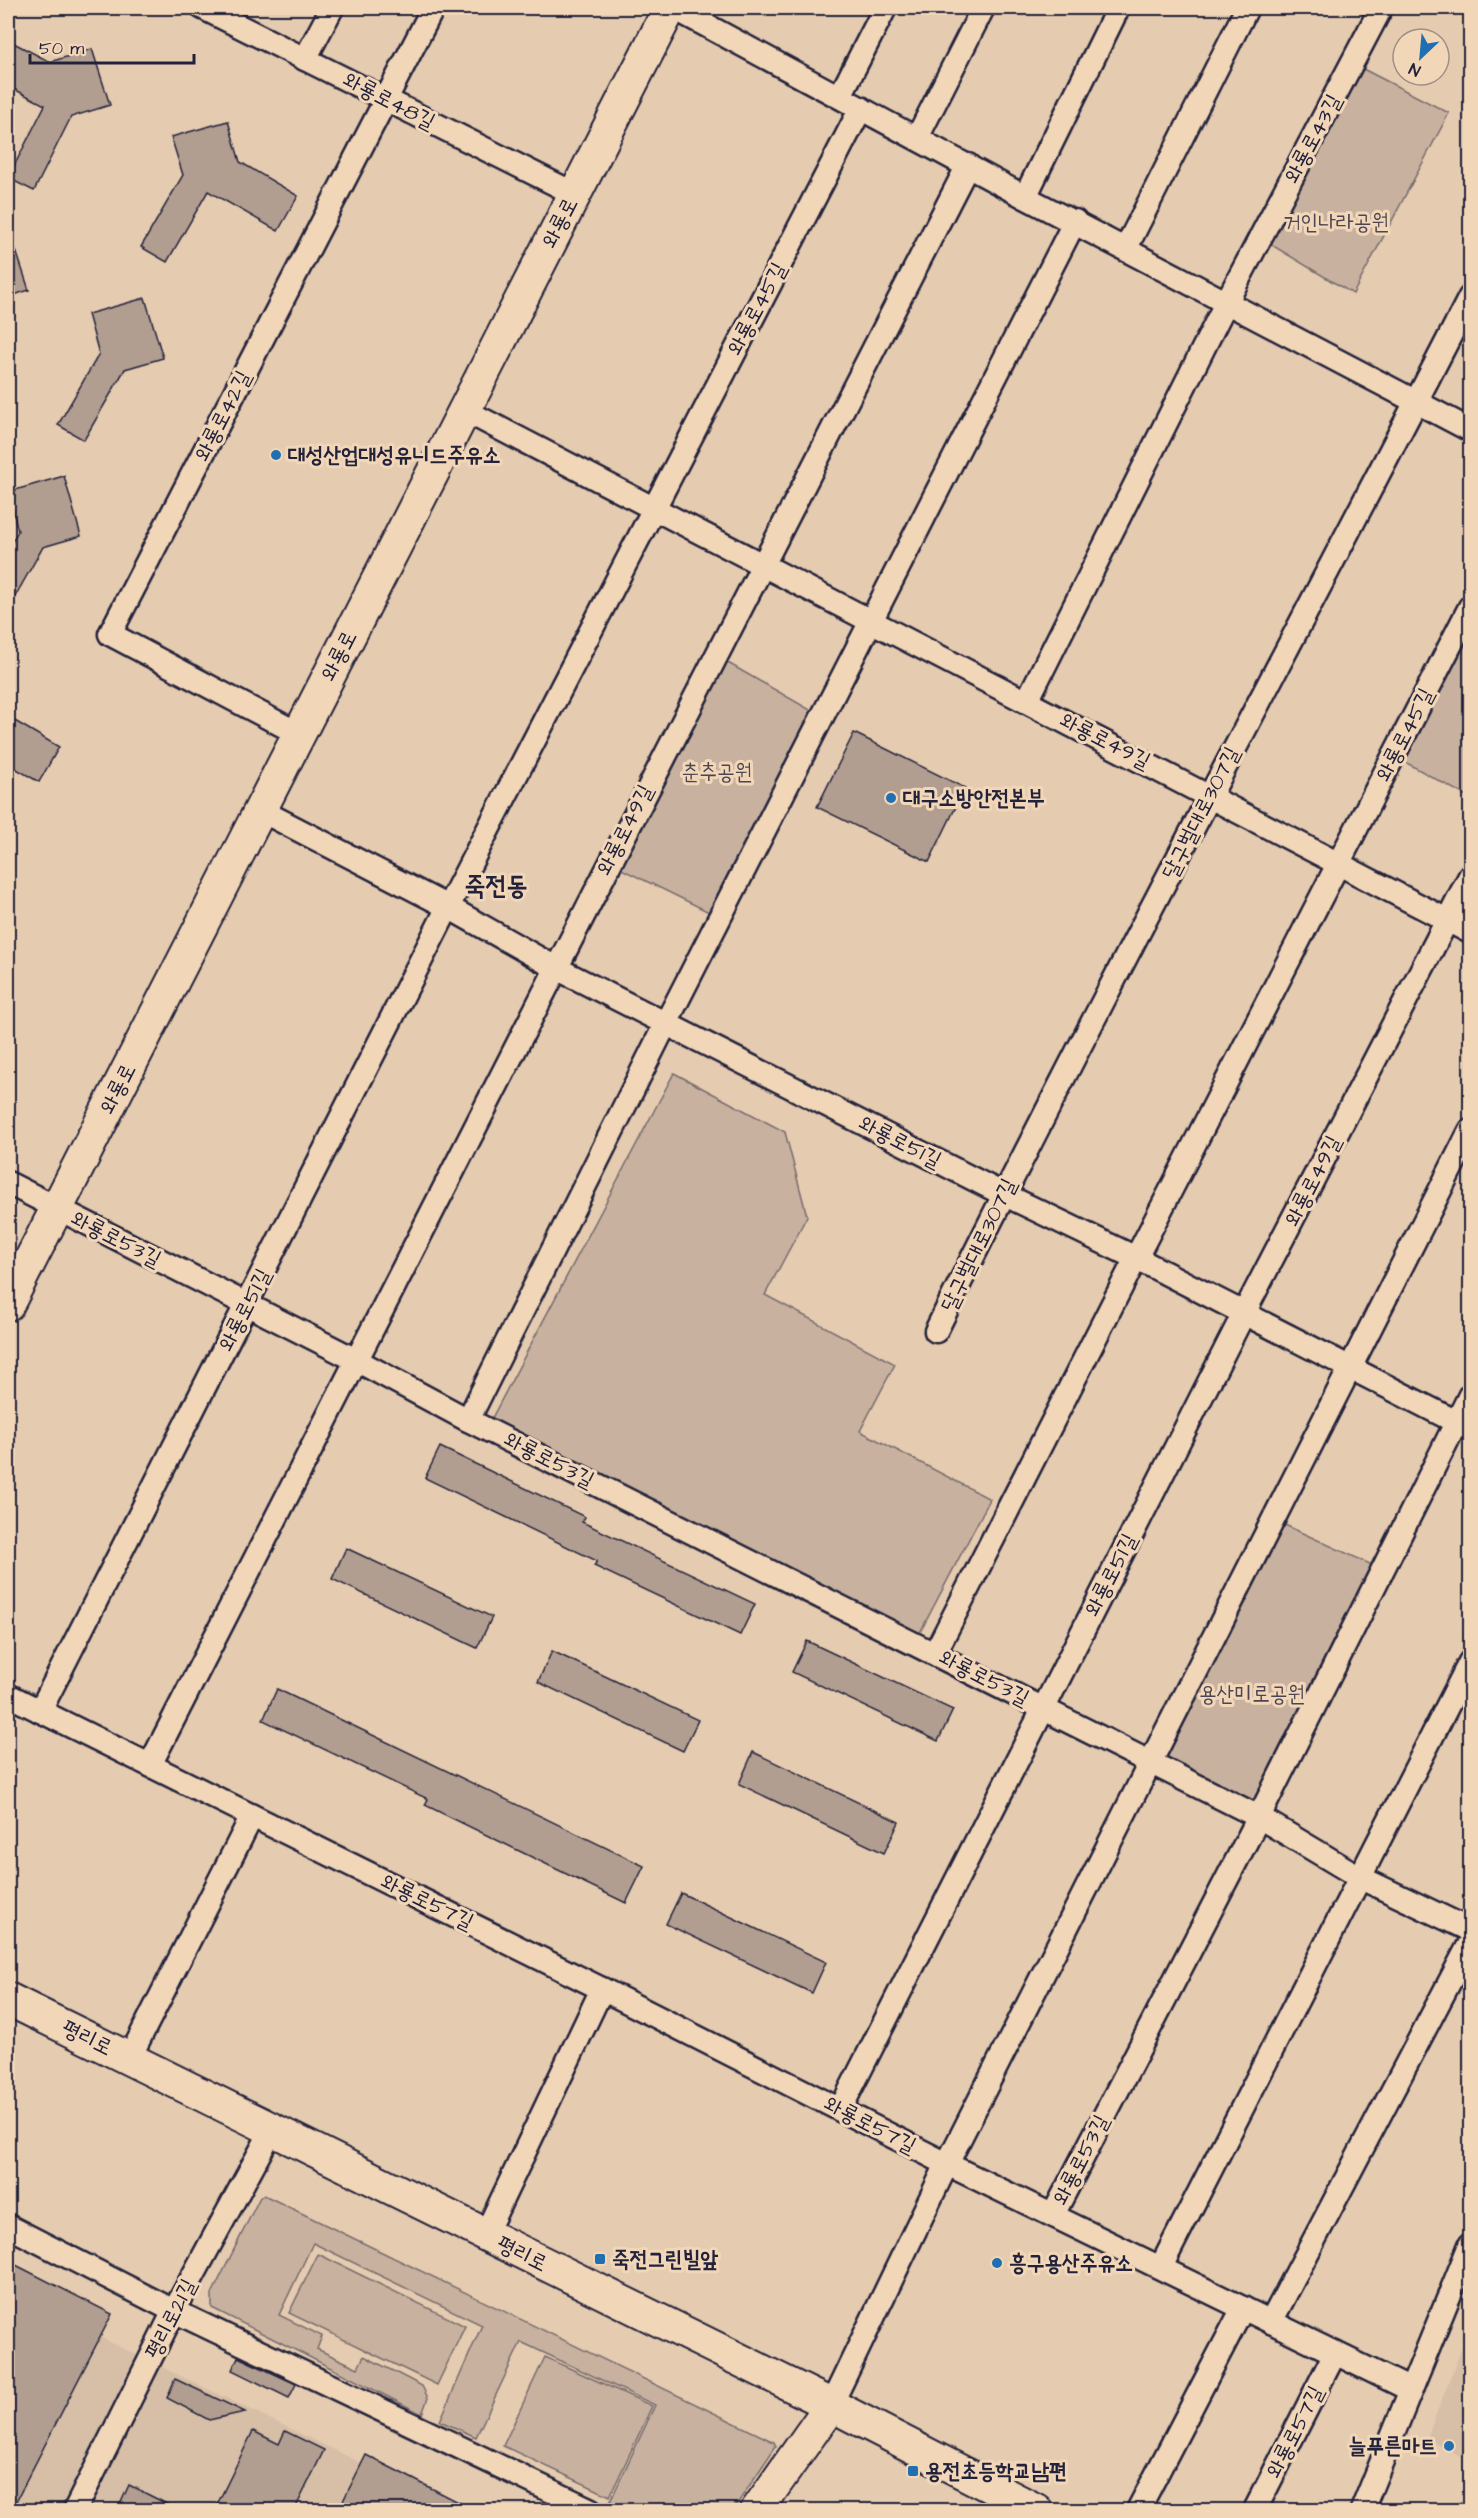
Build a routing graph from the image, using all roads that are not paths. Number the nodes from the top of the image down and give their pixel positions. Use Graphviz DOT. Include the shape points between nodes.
graph roads {
  1 [pos="203,8"];
  2 [pos="332,8"];
  3 [pos="433,8"];
  4 [pos="672,8"];
  5 [pos="885,8"];
  6 [pos="983,8"];
  7 [pos="1118,8"];
  8 [pos="1247,8"];
  9 [pos="1381,8"];
  10 [pos="305,59"];
  11 [pos="840,96"];
  12 [pos="386,99"];
  13 [pos="861,108"];
  14 [pos="917,138"];
  15 [pos="968,165"];
  16 [pos="575,194"];
  17 [pos="1025,197"];
  18 [pos="1075,221"];
  19 [pos="1126,248"];
  20 [pos="1470,297"];
  21 [pos="1227,301"];
  22 [pos="1417,401"];
  23 [pos="464,410"];
  24 [pos="1470,429"];
  25 [pos="653,509"];
  26 [pos="760,564"];
  27 [pos="1470,607"];
  28 [pos="871,621"];
  29 [pos="1027,701"];
  30 [pos="299,734"];
  31 [pos="1210,795"];
  32 [pos="260,810"];
  33 [pos="1340,862"];
  34 [pos="1470,876"];
  35 [pos="448,907"];
  36 [pos="1448,921"];
  37 [pos="1470,932"];
  38 [pos="555,968"];
  39 [pos="666,1023"];
  40 [pos="1470,1131"];
  41 [pos="8,1183"];
  42 [pos="1004,1194"];
  43 [pos="56,1209"];
  44 [pos="1136,1258"];
  45 [pos="8,1304"];
  46 [pos="247,1305"];
  47 [pos="1244,1313"];
  48 [pos="936,1331"];
  49 [pos="358,1361"];
  50 [pos="1350,1367"];
  51 [pos="1470,1395"];
  52 [pos="468,1420"];
  53 [pos="1464,1425"];
  54 [pos="935,1653"];
  55 [pos="1470,1662"];
  56 [pos="1464,1689"];
  57 [pos="8,1695"];
  58 [pos="1044,1708"];
  59 [pos="40,1711"];
  60 [pos="1150,1762"];
  61 [pos="150,1765"];
  62 [pos="252,1816"];
  63 [pos="1259,1817"];
  64 [pos="1361,1878"];
  65 [pos="1470,1930"];
  66 [pos="1470,1943"];
  67 [pos="602,1989"];
  68 [pos="8,1999"];
  69 [pos="129,2059"];
  70 [pos="840,2110"];
  71 [pos="272,2130"];
  72 [pos="947,2164"];
  73 [pos="1053,2215"];
  74 [pos="8,2226"];
  75 [pos="485,2235"];
  76 [pos="1470,2245"];
  77 [pos="1161,2267"];
  78 [pos="1243,2308"];
  79 [pos="174,2311"];
  80 [pos="1271,2322"];
  81 [pos="1335,2353"];
  82 [pos="1411,2391"];
  83 [pos="831,2405"];
  84 [pos="75,2511"];
  85 [pos="591,2511"];
  86 [pos="756,2511"];
  87 [pos="1036,2511"];
  88 [pos="1138,2511"];
  89 [pos="1255,2511"];
  90 [pos="1362,2511"];
  1 -- 10 [label="street, 와룡로48길"];
  2 -- 10 [label="street"];
  3 -- 12 [label="street, 와룡로42길"];
  4 -- 11 [label="street"];
  4 -- 16 [label="main road, 와룡로"];
  5 -- 11 [label="street"];
  6 -- 14 [label="street"];
  7 -- 17 [label="street"];
  8 -- 19 [label="street"];
  9 -- 21 [label="street, 와룡로43길"];
  10 -- 12 [label="street, 와룡로48길"];
  11 -- 13 [label="street"];
  12 -- 16 [label="street, 와룡로48길"];
  12 -- 30 [label="street, 와룡로42길" via="110,634"];
  13 -- 14 [label="street"];
  13 -- 25 [label="street, 와룡로45길"];
  14 -- 15 [label="street"];
  15 -- 17 [label="street"];
  15 -- 26 [label="street"];
  16 -- 23 [label="main road, 와룡로"];
  17 -- 18 [label="street"];
  18 -- 19 [label="street"];
  18 -- 28 [label="street"];
  19 -- 21 [label="street"];
  20 -- 22 [label="street, 달구벌대로307길"];
  21 -- 22 [label="street"];
  21 -- 29 [label="street"];
  22 -- 24 [label="street"];
  22 -- 31 [label="street, 달구벌대로307길"];
  23 -- 25 [label="street, 와룡로49길"];
  23 -- 30 [label="main road, 와룡로"];
  25 -- 26 [label="street, 와룡로49길"];
  25 -- 35 [label="street"];
  26 -- 28 [label="street, 와룡로49길"];
  26 -- 38 [label="street, 와룡로49길"];
  27 -- 33 [label="street, 와룡로45길"];
  28 -- 29 [label="street, 와룡로49길"];
  28 -- 39 [label="street"];
  29 -- 31 [label="street, 와룡로49길"];
  30 -- 32 [label="main road, 와룡로"];
  31 -- 33 [label="street, 와룡로49길"];
  31 -- 42 [label="street, 달구벌대로307길"];
  32 -- 35 [label="street, 와룡로51길"];
  32 -- 43 [label="main road, 와룡로"];
  33 -- 36 [label="street, 와룡로49길"];
  33 -- 44 [label="street"];
  34 -- 36 [label="street"];
  35 -- 38 [label="street, 와룡로51길"];
  35 -- 46 [label="street, 와룡로51길"];
  36 -- 37 [label="street, 와룡로49길"];
  36 -- 47 [label="street, 와룡로49길"];
  38 -- 39 [label="street, 와룡로51길"];
  38 -- 49 [label="street"];
  39 -- 42 [label="street, 와룡로51길"];
  39 -- 52 [label="street"];
  40 -- 50 [label="street"];
  41 -- 43 [label="street, 와룡로53길"];
  42 -- 44 [label="street, 와룡로51길"];
  42 -- 48 [label="street, 달구벌대로307길"];
  43 -- 45 [label="main road, 와룡로"];
  43 -- 46 [label="street, 와룡로53길"];
  44 -- 47 [label="street, 와룡로51길"];
  44 -- 54 [label="street"];
  46 -- 49 [label="street, 와룡로53길"];
  46 -- 59 [label="street, 와룡로51길"];
  47 -- 50 [label="street, 와룡로51길"];
  47 -- 58 [label="street, 와룡로51길"];
  49 -- 52 [label="street, 와룡로53길"];
  49 -- 61 [label="street"];
  50 -- 53 [label="street, 와룡로51길"];
  50 -- 60 [label="street"];
  51 -- 53 [label="street"];
  52 -- 54 [label="street, 와룡로53길"];
  53 -- 63 [label="street"];
  54 -- 58 [label="street, 와룡로53길"];
  55 -- 56 [label="street"];
  56 -- 64 [label="street"];
  57 -- 59 [label="street, 와룡로57길"];
  58 -- 60 [label="street, 와룡로53길"];
  58 -- 70 [label="street, 와룡로53길"];
  59 -- 61 [label="street, 와룡로57길"];
  60 -- 63 [label="street, 와룡로53길"];
  60 -- 72 [label="street"];
  61 -- 62 [label="street, 와룡로57길"];
  62 -- 67 [label="street, 와룡로57길"];
  62 -- 69 [label="street"];
  63 -- 64 [label="street, 와룡로53길"];
  63 -- 73 [label="street, 와룡로53길"];
  64 -- 65 [label="street, 와룡로53길"];
  64 -- 77 [label="street"];
  66 -- 80 [label="street"];
  67 -- 70 [label="street, 와룡로57길"];
  67 -- 75 [label="street"];
  68 -- 69 [label="main road, 평리로"];
  69 -- 71 [label="main road, 평리로"];
  70 -- 72 [label="street, 와룡로57길"];
  71 -- 75 [label="main road, 평리로"];
  71 -- 79 [label="street, 평리로21길"];
  72 -- 73 [label="street, 와룡로57길"];
  72 -- 83 [label="street"];
  73 -- 77 [label="street, 와룡로57길"];
  74 -- 79 [label="street"];
  75 -- 83 [label="main road, 평리로"];
  76 -- 82 [label="street"];
  77 -- 78 [label="street, 와룡로57길"];
  78 -- 80 [label="street, 와룡로57길"];
  78 -- 88 [label="street"];
  79 -- 84 [label="street, 평리로21길"];
  79 -- 85 [label="street"];
  80 -- 81 [label="street, 와룡로57길"];
  81 -- 82 [label="street, 와룡로57길"];
  81 -- 89 [label="street, 와룡로57길"];
  82 -- 90 [label="street"];
  83 -- 86 [label="main road"];
  83 -- 87 [label="main road, 평리로"];
}
